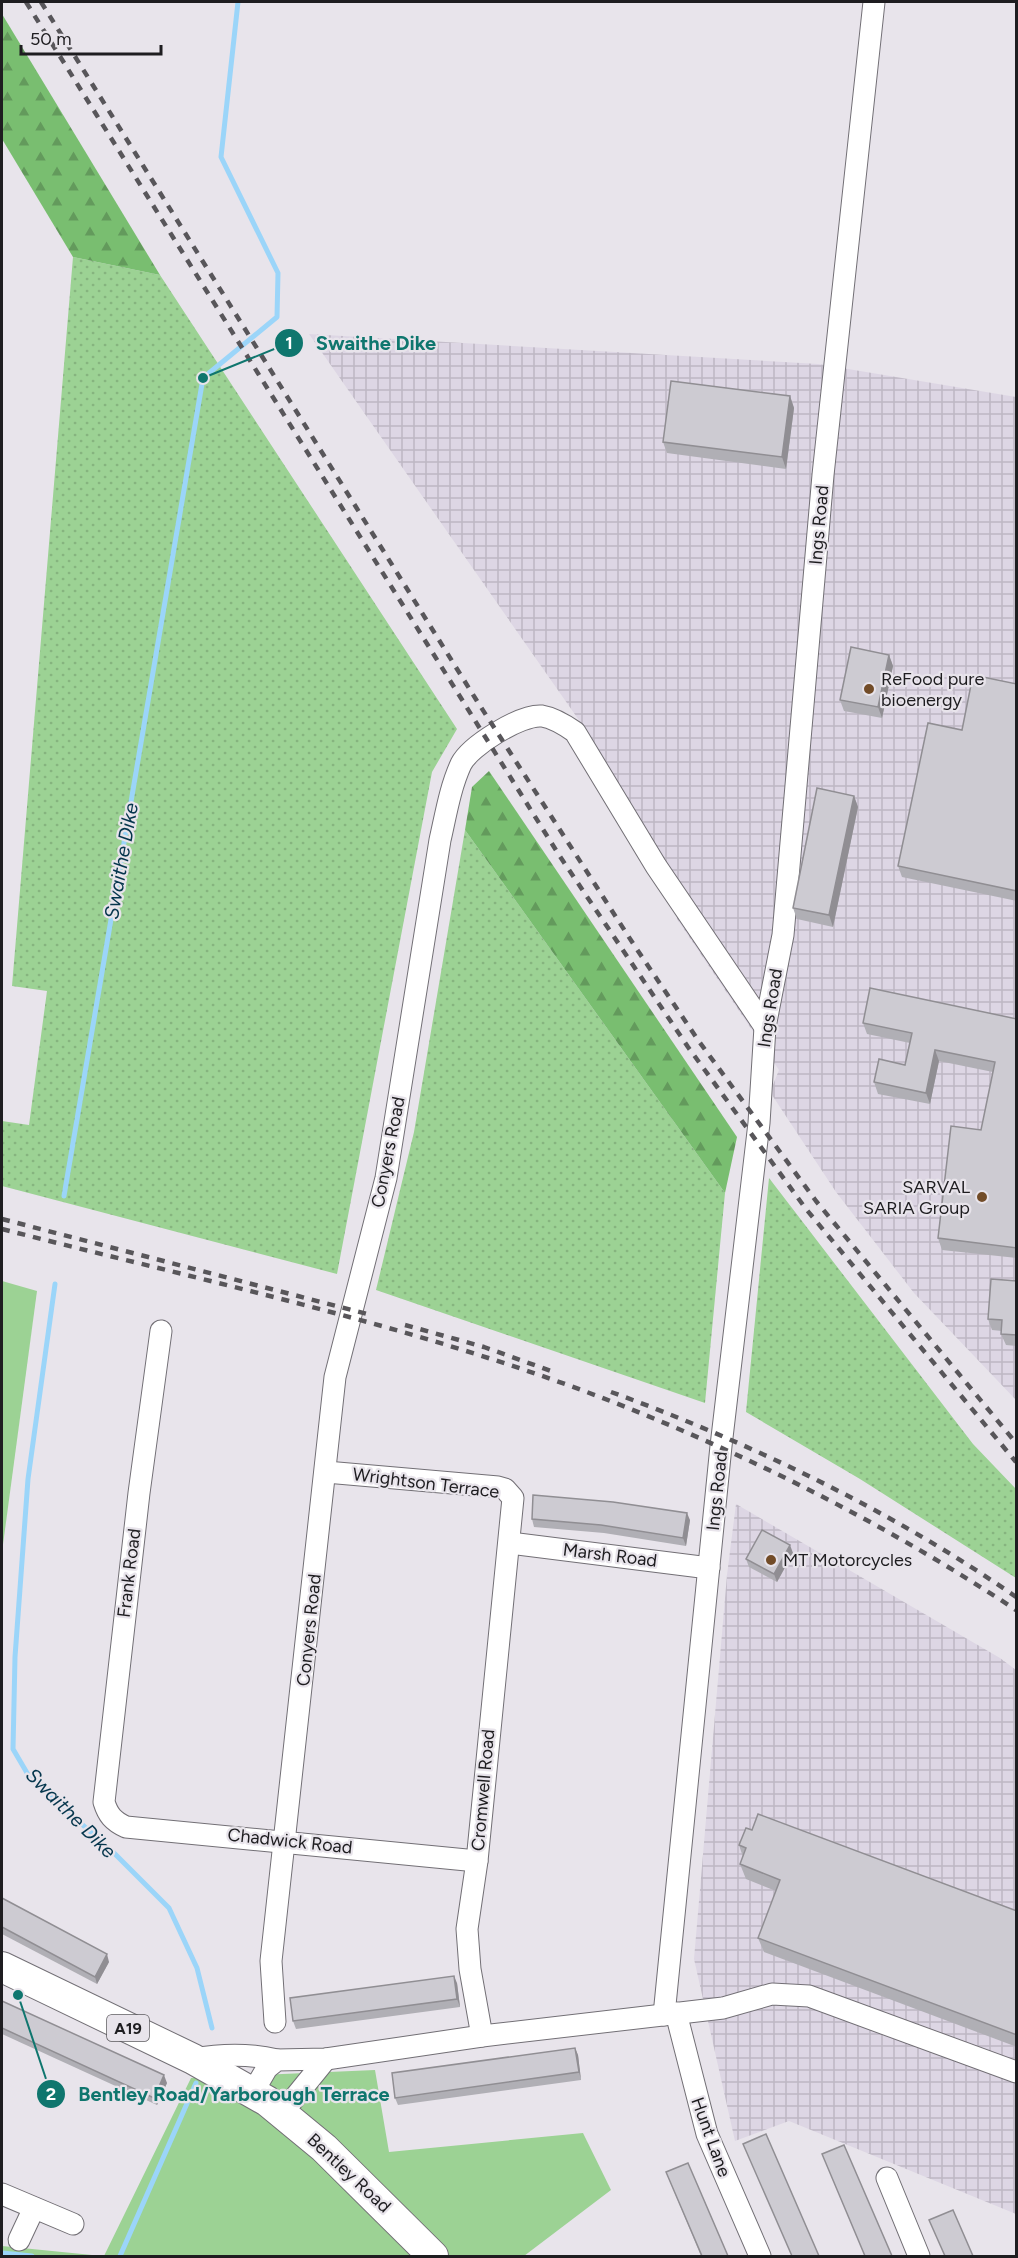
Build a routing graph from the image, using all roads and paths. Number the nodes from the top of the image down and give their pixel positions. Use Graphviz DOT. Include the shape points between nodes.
graph roads {
  1 [pos="874,2"];
  2 [pos="765,1027"];
  3 [pos="161,1331"];
  4 [pos="327,1472"];
  5 [pos="510,1543"];
  6 [pos="709,1568"];
  7 [pos="107,1814"];
  8 [pos="284,1840"];
  9 [pos="477,1861"];
  10 [pos="2,1967"];
  11 [pos="670,2014"];
  12 [pos="275,2022"];
  13 [pos="482,2036"];
  14 [pos="193,2059"];
  15 [pos="326,2059"];
  16 [pos="278,2060"];
  17 [pos="1017,2072"];
  18 [pos="253,2092"];
  19 [pos="283,2112"];
  20 [pos="887,2178"];
  21 [pos="2,2194"];
  22 [pos="34,2208"];
  23 [pos="73,2224"];
  24 [pos="19,2240"];
  25 [pos="433,2256"];
  26 [pos="760,2256"];
  27 [pos="919,2256"];
  1 -- 2 [label="street, Ings Road" via="823,475 783,935"];
  2 -- 4 [label="street, Conyers Road" via="656,866 575,732 540,716 515,722 470,752 451,792 440,840 386,1178 335,1377"];
  2 -- 6 [label="street, Ings Road" via="759,1123"];
  3 -- 7 [label="street, Frank Road" via="121,1637 104,1802"];
  4 -- 5 [label="street, Wrightson Terrace" via="505,1489 514,1506"];
  4 -- 8 [label="street, Conyers Road"];
  5 -- 6 [label="street, Marsh Road"];
  5 -- 9 [label="street, Cromwell Road"];
  6 -- 11 [label="street, Ings Road"];
  7 -- 8 [label="street, Chadwick Road" via="126,1827"];
  8 -- 9 [label="street, Chadwick Road"];
  8 -- 12 [label="street, Conyers Road" via="271,1961"];
  9 -- 13 [label="street, Cromwell Road" via="467,1929"];
  10 -- 14 [label="highway, Bentley Road / A19"];
  11 -- 13 [label="street"];
  11 -- 17 [label="street" via="723,2008 772,1994 809,1996"];
  11 -- 26 [label="street, Hunt Lane" via="706,2134"];
  13 -- 15 [label="street"];
  14 -- 16 [label="street" via="222,2054"];
  14 -- 18 [label="highway, Bentley Road / A19"];
  15 -- 16 [label="street"];
  15 -- 19 [label="street"];
  16 -- 18 [label="street" via="267,2068"];
  18 -- 19 [label="highway, Bentley Road / A19"];
  19 -- 25 [label="highway, Bentley Road / A19"];
  20 -- 27 [label="street"];
  21 -- 22 [label="street"];
  22 -- 23 [label="street"];
  22 -- 24 [label="street"];
}
